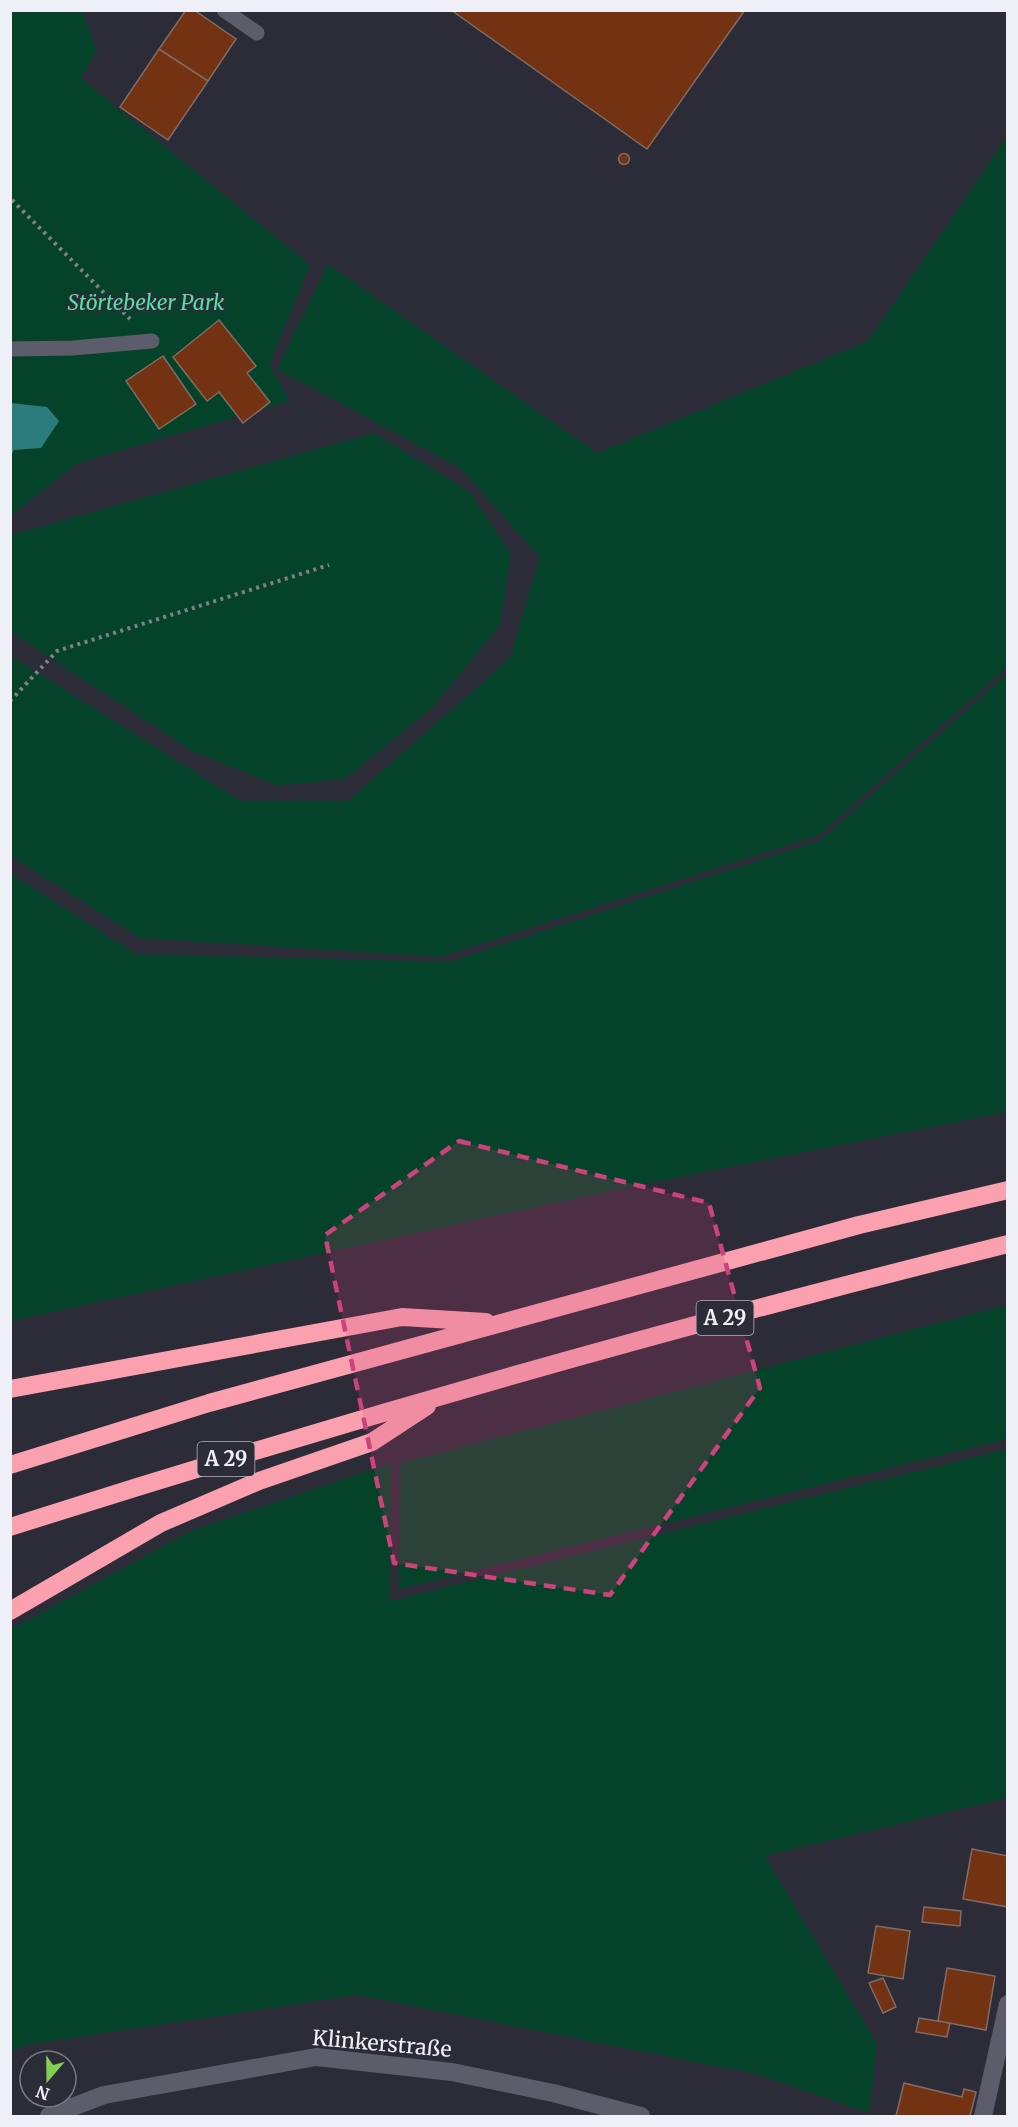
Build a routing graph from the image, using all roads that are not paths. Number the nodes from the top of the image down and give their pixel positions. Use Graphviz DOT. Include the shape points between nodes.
graph roads {
  1 [pos="224,10"];
  2 [pos="257,33"];
  3 [pos="152,341"];
  4 [pos="10,349"];
  5 [pos="1008,1190"];
  6 [pos="1008,1244"];
  7 [pos="500,1323"];
  8 [pos="10,1389"];
  9 [pos="443,1396"];
  10 [pos="10,1465"];
  11 [pos="10,1527"];
  12 [pos="10,1611"];
  13 [pos="1008,2004"];
  14 [pos="49,2116"];
  15 [pos="641,2116"];
  16 [pos="983,2116"];
  1 -- 2 [label="lane"];
  3 -- 4 [label="lane"];
  5 -- 7 [label="highway, A 29"];
  6 -- 9 [label="highway, A 29"];
  7 -- 8 [label="highway" via="402,1317"];
  7 -- 10 [label="highway, A 29" via="209,1403"];
  9 -- 11 [label="highway, A 29"];
  9 -- 12 [label="highway" via="372,1442 259,1481 161,1523"];
  13 -- 16 [label="street"];
  14 -- 15 [label="street, Klinkerstraße" via="104,2095 316,2057 452,2072"];
}
